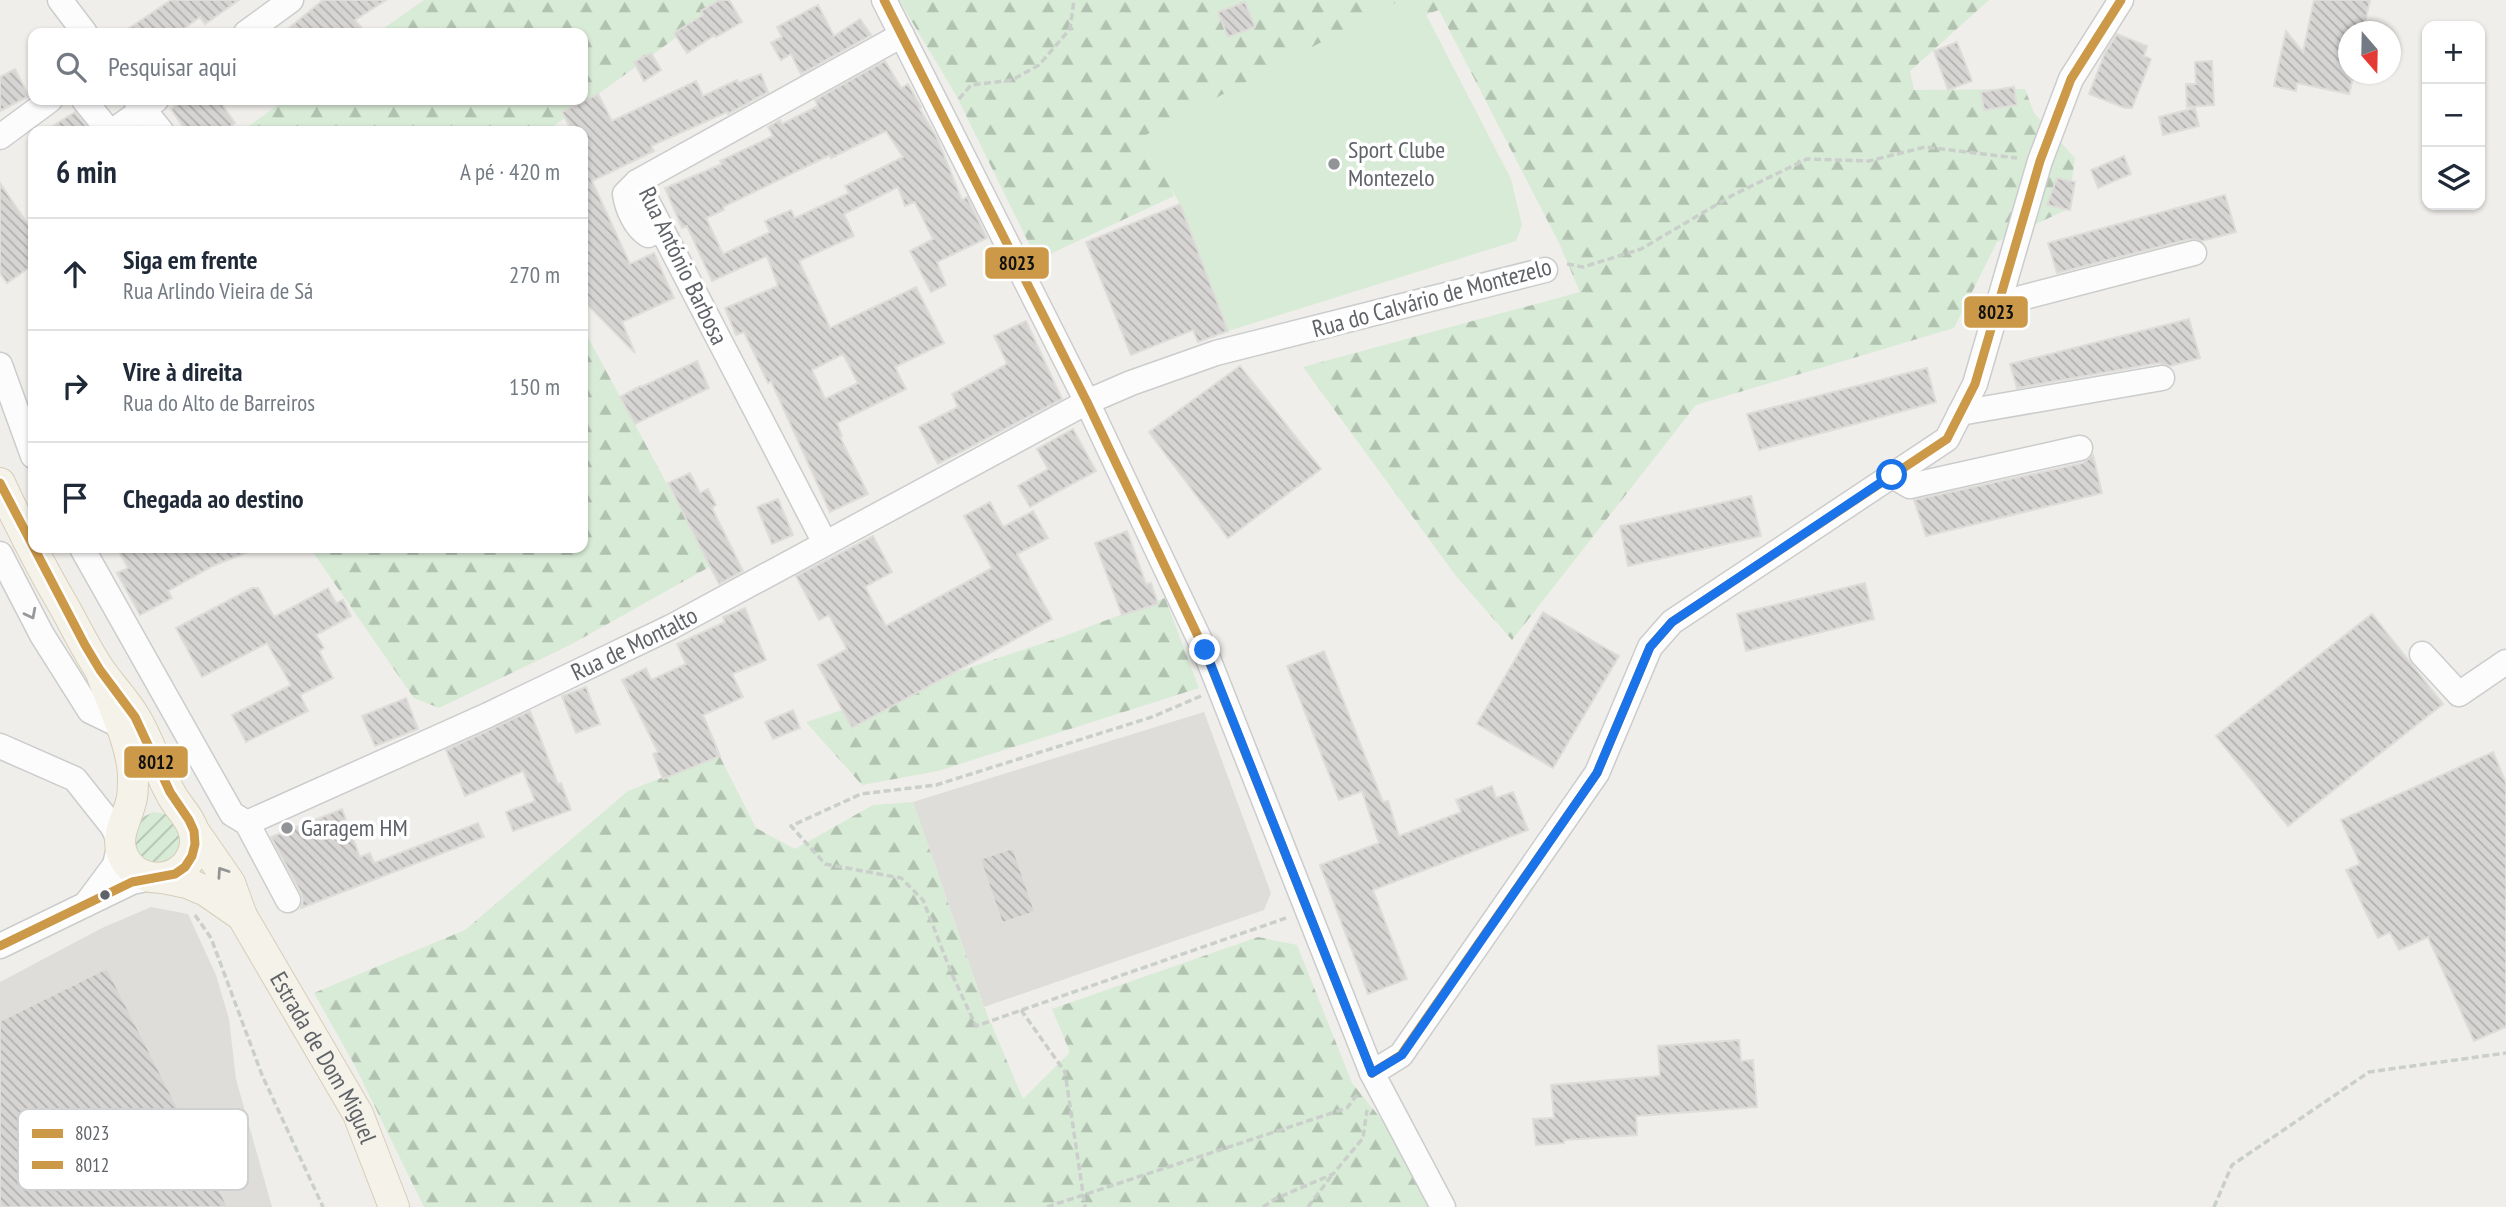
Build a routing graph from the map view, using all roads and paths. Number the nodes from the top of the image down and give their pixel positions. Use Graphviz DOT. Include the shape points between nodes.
graph roads {
  1 [pos="60,0"];
  2 [pos="291,0"];
  3 [pos="884,0"];
  4 [pos="1074,0"];
  5 [pos="2122,0"];
  6 [pos="81,28"];
  7 [pos="253,28"];
  8 [pos="902,35"];
  9 [pos="43,105"];
  10 [pos="88,105"];
  11 [pos="143,105"];
  12 [pos="146,105"];
  13 [pos="942,114"];
  14 [pos="107,126"];
  15 [pos="117,126"];
  16 [pos="158,126"];
  17 [pos="0,136"];
  18 [pos="2040,161"];
  19 [pos="2194,253"];
  20 [pos="1545,270"];
  21 [pos="1998,304"];
  22 [pos="0,365"];
  23 [pos="2162,378"];
  24 [pos="1087,402"];
  25 [pos="1960,413"];
  26 [pos="28,442"];
  27 [pos="2080,448"];
  28 [pos="1892,475"];
  29 [pos="0,483"];
  30 [pos="28,538"];
  31 [pos="825,543"];
  32 [pos="35,553"];
  33 [pos="85,553"];
  34 [pos="0,554"];
  35 [pos="2422,654"];
  36 [pos="2506,662"];
  37 [pos="1220,688"];
  38 [pos="168,699"];
  39 [pos="127,721"];
  40 [pos="0,746"];
  41 [pos="187,821"];
  42 [pos="247,823"];
  43 [pos="115,824"];
  44 [pos="156,878"];
  45 [pos="288,901"];
  46 [pos="86,904"];
  47 [pos="1308,910"];
  48 [pos="192,911"];
  49 [pos="242,916"];
  50 [pos="0,946"];
  51 [pos="1021,1010"];
  52 [pos="2506,1054"];
  53 [pos="1372,1073"];
  54 [pos="1333,1174"];
  55 [pos="1084,1195"];
  56 [pos="323,1207"];
  57 [pos="394,1207"];
  58 [pos="1047,1207"];
  59 [pos="1085,1207"];
  60 [pos="1264,1207"];
  61 [pos="1308,1207"];
  62 [pos="1443,1207"];
  63 [pos="2214,1207"];
  1 -- 6 [label="street"];
  2 -- 7 [label="street"];
  3 -- 8 [label="street"];
  4 -- 13 [label="path" via="1070,30 1039,65 1012,80 971,85"];
  5 -- 18 [label="street" via="2071,79"];
  8 -- 13 [label="street"];
  8 -- 31 [label="street, Rua António Barbosa" via="637,182"];
  9 -- 17 [label="street"];
  10 -- 14 [label="street"];
  11 -- 15 [label="street"];
  12 -- 16 [label="street"];
  13 -- 24 [label="street"];
  18 -- 20 [label="path, Rua do Calvário de Montezelo" via="1925,146 1869,160 1807,159 1733,195 1641,249 1583,267 1557,262"];
  18 -- 21 [label="street"];
  19 -- 21 [label="street"];
  20 -- 24 [label="street, Rua do Calvário de Montezelo" via="1216,353"];
  21 -- 25 [label="street" via="1975,384"];
  22 -- 26 [label="street"];
  23 -- 25 [label="street"];
  24 -- 31 [label="street, Rua de Montalto"];
  24 -- 37 [label="street"];
  25 -- 28 [label="street" via="1947,439"];
  27 -- 28 [label="street" via="1910,486"];
  28 -- 53 [label="street" via="1672,622 1650,647 1597,773 1402,1055"];
  29 -- 30 [label="main road"];
  31 -- 42 [label="street, Rua de Montalto" via="671,627"];
  32 -- 39 [label="main road"];
  33 -- 38 [label="street"];
  34 -- 39 [label="street, one-way" via="42,635 90,711"];
  35 -- 36 [label="street" via="2459,694"];
  37 -- 47 [label="street"];
  37 -- 51 [label="path" via="1152,717 936,785 861,794 791,827 825,863 901,878 923,900 976,1026"];
  38 -- 39 [label="street"];
  38 -- 42 [label="street" via="232,814"];
  39 -- 41 [label="main road"];
  39 -- 43 [label="main road" via="132,797"];
  40 -- 43 [label="street" via="75,779"];
  41 -- 43 [label="main road" via="157,803 145,805"];
  41 -- 44 [label="main road" via="195,844 192,856 175,874"];
  49 -- 41 [label="main road, one-way" via="230,883"];
  42 -- 45 [label="street"];
  43 -- 44 [label="main road" via="129,865"];
  43 -- 46 [label="street" via="115,865"];
  44 -- 46 [label="street" via="132,882"];
  44 -- 49 [label="main road" via="206,891"];
  46 -- 50 [label="street"];
  47 -- 51 [label="path"];
  47 -- 53 [label="street"];
  48 -- 56 [label="path" via="211,938 262,1075"];
  49 -- 57 [label="main road, Estrada de Dom Miguel" via="358,1114"];
  51 -- 55 [label="path" via="1065,1072"];
  52 -- 63 [label="path" via="2369,1072 2232,1165"];
  53 -- 54 [label="path" via="1363,1138"];
  53 -- 55 [label="path" via="1347,1108"];
  53 -- 62 [label="street"];
  54 -- 60 [label="path"];
  54 -- 61 [label="path"];
  55 -- 58 [label="path"];
  55 -- 59 [label="path"];
}
